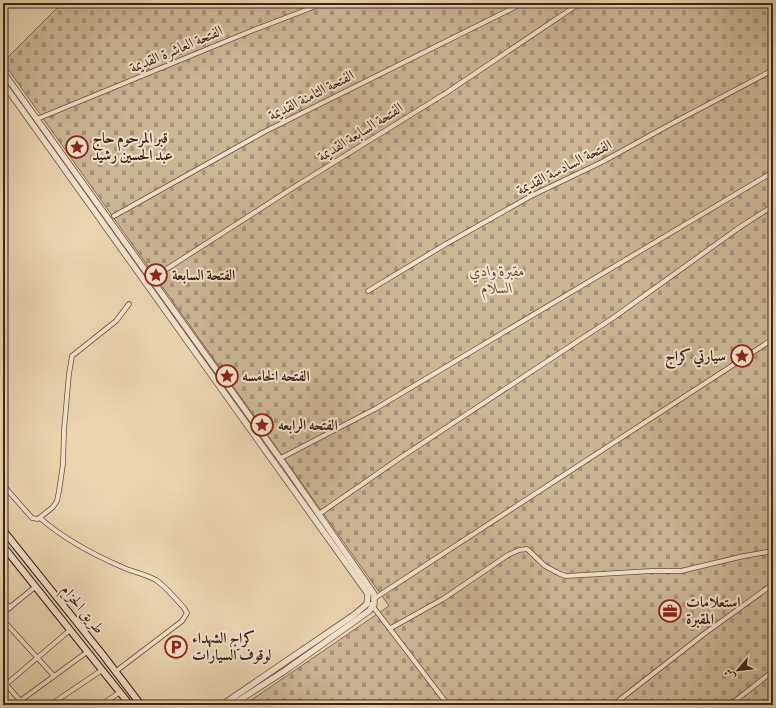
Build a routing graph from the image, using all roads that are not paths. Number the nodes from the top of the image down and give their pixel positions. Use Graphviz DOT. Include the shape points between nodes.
graph roads {
  1 [pos="324,3"];
  2 [pos="523,3"];
  3 [pos="580,3"];
  4 [pos="773,70"];
  5 [pos="3,72"];
  6 [pos="3,83"];
  7 [pos="38,119"];
  8 [pos="46,131"];
  9 [pos="41,136"];
  10 [pos="55,143"];
  11 [pos="49,146"];
  12 [pos="773,172"];
  13 [pos="773,206"];
  14 [pos="114,216"];
  15 [pos="151,280"];
  16 [pos="368,291"];
  17 [pos="129,304"];
  18 [pos="773,339"];
  19 [pos="212,364"];
  20 [pos="207,368"];
  21 [pos="220,375"];
  22 [pos="214,379"];
  23 [pos="279,459"];
  24 [pos="286,467"];
  25 [pos="281,472"];
  26 [pos="295,481"];
  27 [pos="289,484"];
  28 [pos="3,486"];
  29 [pos="319,514"];
  30 [pos="40,518"];
  31 [pos="3,530"];
  32 [pos="3,546"];
  33 [pos="773,551"];
  34 [pos="773,584"];
  35 [pos="36,587"];
  36 [pos="49,588"];
  37 [pos="43,596"];
  38 [pos="375,598"];
  39 [pos="3,600"];
  40 [pos="368,601"];
  41 [pos="61,603"];
  42 [pos="373,606"];
  43 [pos="10,608"];
  44 [pos="52,608"];
  45 [pos="3,613"];
  46 [pos="3,620"];
  47 [pos="391,628"];
  48 [pos="70,630"];
  49 [pos="87,652"];
  50 [pos="37,658"];
  51 [pos="282,664"];
  52 [pos="275,669"];
  53 [pos="102,670"];
  54 [pos="286,670"];
  55 [pos="773,671"];
  56 [pos="115,672"];
  57 [pos="278,675"];
  58 [pos="54,676"];
  59 [pos="4,684"];
  60 [pos="120,692"];
  61 [pos="22,703"];
  62 [pos="50,705"];
  63 [pos="101,705"];
  64 [pos="130,705"];
  65 [pos="141,705"];
  66 [pos="222,705"];
  67 [pos="232,705"];
  68 [pos="448,705"];
  69 [pos="613,705"];
  70 [pos="730,705"];
  1 -- 7 [label="street, الفتحة العاشرة القديمة"];
  2 -- 14 [label="street, الفتحة الثامنة القديمة" via="264,132"];
  3 -- 15 [label="street, الفتحة السابعة القديمة" via="446,93"];
  4 -- 16 [label="street, الفتحة السادسة القديمة" via="602,162 531,196"];
  5 -- 7 [label="street"];
  6 -- 9 [label="street"];
  7 -- 8 [label="street"];
  8 -- 9 [label="street"];
  8 -- 10 [label="street"];
  9 -- 11 [label="street"];
  10 -- 11 [label="street"];
  10 -- 15 [label="street"];
  11 -- 20 [label="street"];
  12 -- 23 [label="street" via="375,409"];
  13 -- 29 [label="street" via="613,318"];
  15 -- 19 [label="street"];
  17 -- 30 [label="street" via="116,321 72,356 59,491 53,507"];
  18 -- 38 [label="street"];
  19 -- 20 [label="street"];
  19 -- 21 [label="street"];
  20 -- 22 [label="street"];
  21 -- 22 [label="street"];
  21 -- 23 [label="street"];
  22 -- 25 [label="street"];
  23 -- 24 [label="street"];
  24 -- 25 [label="street"];
  24 -- 26 [label="street"];
  25 -- 27 [label="street"];
  26 -- 27 [label="street"];
  26 -- 29 [label="street"];
  27 -- 40 [label="street" via="366,592"];
  28 -- 30 [label="street" via="32,518"];
  29 -- 38 [label="street"];
  30 -- 56 [label="street" via="73,543 147,575 158,582 184,608 186,613 182,621"];
  31 -- 36 [label="main road, طريق الحزام"];
  32 -- 35 [label="main road, طريق الحزام"];
  33 -- 47 [label="street" via="681,571 566,576 545,566 527,549 523,549 508,555 430,607"];
  34 -- 69 [label="street"];
  35 -- 37 [label="main road, طريق الحزام"];
  35 -- 43 [label="street"];
  36 -- 37 [label="main road" via="49,595"];
  36 -- 41 [label="main road, طريق الحزام"];
  37 -- 44 [label="main road, طريق الحزام"];
  38 -- 40 [label="street"];
  38 -- 42 [label="street"];
  39 -- 43 [label="street"];
  40 -- 42 [label="street"];
  40 -- 51 [label="street" via="354,614"];
  41 -- 44 [label="main road" via="55,602"];
  41 -- 56 [label="main road, طريق الحزام"];
  42 -- 47 [label="street"];
  42 -- 54 [label="street"];
  43 -- 45 [label="street"];
  44 -- 48 [label="main road, طريق الحزام"];
  46 -- 50 [label="street"];
  47 -- 68 [label="street"];
  48 -- 49 [label="main road, طريق الحزام"];
  48 -- 50 [label="street"];
  49 -- 53 [label="main road, طريق الحزام"];
  49 -- 58 [label="street"];
  50 -- 58 [label="street"];
  50 -- 59 [label="street"];
  51 -- 52 [label="street"];
  51 -- 54 [label="street"];
  52 -- 57 [label="street"];
  52 -- 66 [label="street"];
  53 -- 60 [label="main road, طريق الحزام"];
  53 -- 62 [label="street"];
  54 -- 57 [label="street"];
  55 -- 70 [label="street"];
  56 -- 65 [label="main road, طريق الحزام"];
  57 -- 67 [label="street"];
  58 -- 61 [label="street"];
  59 -- 61 [label="street"];
  60 -- 63 [label="street"];
  60 -- 64 [label="main road, طريق الحزام"];
}
